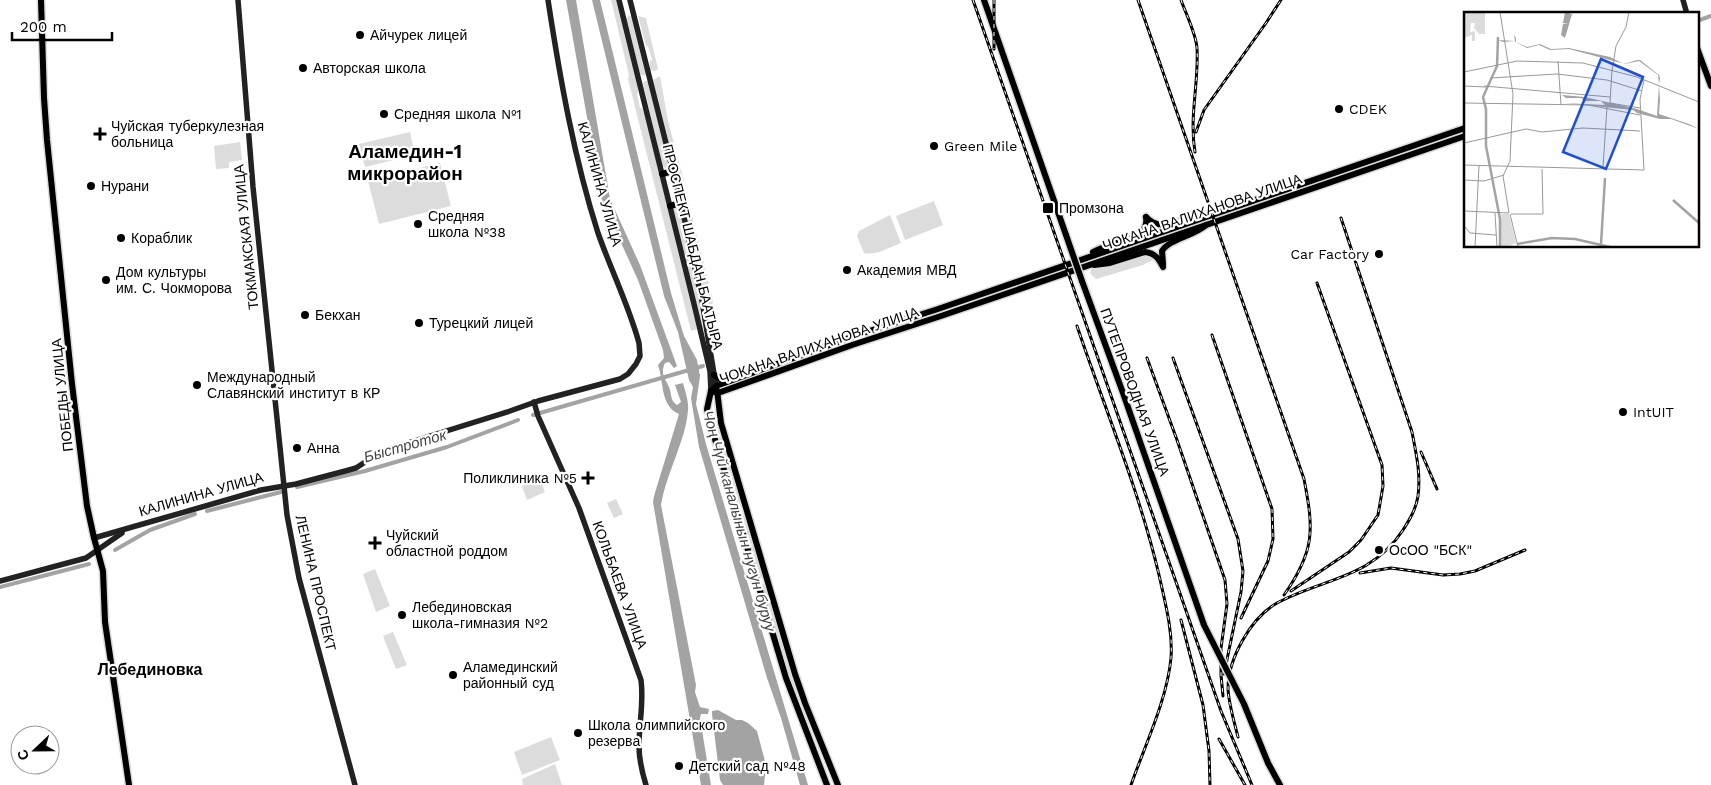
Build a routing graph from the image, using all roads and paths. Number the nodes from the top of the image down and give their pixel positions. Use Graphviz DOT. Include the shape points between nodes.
graph roads {
  1 [pos="41,0"];
  2 [pos="238,0"];
  3 [pos="548,0"];
  4 [pos="620,0"];
  5 [pos="630,0"];
  6 [pos="984,0"];
  7 [pos="1682,0"];
  8 [pos="1686,12"];
  9 [pos="634,13"];
  10 [pos="622,14"];
  11 [pos="1698,50"];
  12 [pos="650,77"];
  13 [pos="640,80"];
  14 [pos="1711,86"];
  15 [pos="1464,128"];
  16 [pos="1464,136"];
  17 [pos="1385,159"];
  18 [pos="673,171"];
  19 [pos="662,174"];
  20 [pos="681,203"];
  21 [pos="670,206"];
  22 [pos="1209,220"];
  23 [pos="1086,262"];
  24 [pos="271,352"];
  25 [pos="714,375"];
  26 [pos="734,383"];
  27 [pos="715,390"];
  28 [pos="708,400"];
  29 [pos="718,404"];
  30 [pos="534,405"];
  31 [pos="721,423"];
  32 [pos="711,426"];
  33 [pos="284,485"];
  34 [pos="747,510"];
  35 [pos="738,512"];
  36 [pos="126,530"];
  37 [pos="94,538"];
  38 [pos="97,550"];
  39 [pos="767,579"];
  40 [pos="0,581"];
  41 [pos="758,582"];
  42 [pos="802,694"];
  43 [pos="793,697"];
  44 [pos="822,746"];
  45 [pos="814,749"];
  46 [pos="129,785"];
  47 [pos="356,785"];
  48 [pos="646,785"];
  49 [pos="828,785"];
  50 [pos="838,785"];
  51 [pos="1280,785"];
  1 -- 37 [label="main road, ПОБЕДЫ УЛИЦА" via="46,140 73,390"];
  2 -- 24 [label="main road, ТОКМАКСКАЯ УЛИЦА" via="253,187"];
  3 -- 30 [label="main road, КАЛИНИНА УЛИЦА" via="569,124 598,234 639,343 640,356 625,377"];
  4 -- 10 [label="main road, ПРОСПЕКТ ШАБДАН БААТЫРА"];
  5 -- 9 [label="main road, ПРОСПЕКТ ШАБДАН БААТЫРА"];
  6 -- 51 [label="main road, ПУТЕПРОВОДНАЯ УЛИЦА, bridge" via="1204,625"];
  7 -- 8 [label="main road"];
  9 -- 10 [label="main road"];
  9 -- 12 [label="main road, ПРОСПЕКТ ШАБДАН БААТЫРА"];
  10 -- 13 [label="main road, ПРОСПЕКТ ШАБДАН БААТЫРА"];
  11 -- 14 [label="main road"];
  12 -- 13 [label="main road"];
  12 -- 18 [label="main road, ПРОСПЕКТ ШАБДАН БААТЫРА"];
  13 -- 19 [label="main road, ПРОСПЕКТ ШАБДАН БААТЫРА"];
  15 -- 17 [label="main road, ЧОКАНА ВАЛИХАНОВА УЛИЦА"];
  16 -- 17 [label="main road, ЧОКАНА ВАЛИХАНОВА УЛИЦА"];
  17 -- 22 [label="main road, ЧОКАНА ВАЛИХАНОВА УЛИЦА"];
  18 -- 19 [label="main road"];
  18 -- 20 [label="main road, ПРОСПЕКТ ШАБДАН БААТЫРА"];
  19 -- 21 [label="main road, ПРОСПЕКТ ШАБДАН БААТЫРА"];
  20 -- 21 [label="main road"];
  20 -- 25 [label="main road, ПРОСПЕКТ ШАБДАН БААТЫРА"];
  21 -- 27 [label="main road, ПРОСПЕКТ ШАБДАН БААТЫРА"];
  22 -- 23 [label="main road, ЧОКАНА ВАЛИХАНОВА УЛИЦА"];
  22 -- 23 [label="main road" via="1191,217 1161,226 1146,217 1146,225 1141,232 1104,246"];
  22 -- 23 [label="main road" via="1196,233 1164,248 1161,256 1163,267 1158,257 1150,252 1110,264"];
  23 -- 26 [label="main road, ЧОКАНА ВАЛИХАНОВА УЛИЦА" via="860,334"];
  24 -- 33 [label="main road, ЛЕНИНА ПРОСПЕКТ"];
  25 -- 26 [label="main road"];
  25 -- 27 [label="main road, ПРОСПЕКТ ШАБДАН БААТЫРА"];
  26 -- 27 [label="main road, ЧОКАНА ВАЛИХАНОВА УЛИЦА"];
  26 -- 29 [label="main road"];
  27 -- 28 [label="main road, ПРОСПЕКТ ШАБДАН БААТЫРА"];
  27 -- 29 [label="main road, ПРОСПЕКТ ШАБДАН БААТЫРА"];
  28 -- 29 [label="main road" via="714,398"];
  28 -- 32 [label="main road, ПРОСПЕКТ ШАБДАН БААТЫРА"];
  29 -- 31 [label="main road, ПРОСПЕКТ ШАБДАН БААТЫРА"];
  30 -- 33 [label="main road, КАЛИНИНА УЛИЦА" via="382,450 353,469"];
  30 -- 48 [label="main road, КОЛЬБАЕВА УЛИЦА" via="579,508 641,680 639,748"];
  31 -- 32 [label="main road"];
  31 -- 34 [label="main road, ПРОСПЕКТ ШАБДАН БААТЫРА"];
  32 -- 35 [label="main road, ПРОСПЕКТ ШАБДАН БААТЫРА"];
  33 -- 36 [label="main road, КАЛИНИНА УЛИЦА"];
  33 -- 47 [label="main road, ЛЕНИНА ПРОСПЕКТ" via="299,578"];
  34 -- 35 [label="main road"];
  34 -- 39 [label="main road, ПРОСПЕКТ ШАБДАН БААТЫРА"];
  35 -- 41 [label="main road, ПРОСПЕКТ ШАБДАН БААТЫРА"];
  36 -- 37 [label="main road, КАЛИНИНА УЛИЦА"];
  36 -- 38 [label="main road, КАЛИНИНА УЛИЦА"];
  37 -- 38 [label="main road, ПОБЕДЫ УЛИЦА"];
  38 -- 40 [label="main road, КАЛИНИНА УЛИЦА" via="82,560"];
  38 -- 46 [label="main road, ПОБЕДЫ УЛИЦА" via="103,571 105,622"];
  39 -- 41 [label="main road"];
  39 -- 42 [label="main road, ПРОСПЕКТ ШАБДАН БААТЫРА"];
  41 -- 43 [label="main road, ПРОСПЕКТ ШАБДАН БААТЫРА"];
  42 -- 43 [label="main road"];
  42 -- 44 [label="main road, ПРОСПЕКТ ШАБДАН БААТЫРА"];
  43 -- 45 [label="main road, ПРОСПЕКТ ШАБДАН БААТЫРА"];
  44 -- 45 [label="main road"];
  44 -- 50 [label="main road, ПРОСПЕКТ ШАБДАН БААТЫРА"];
  45 -- 49 [label="main road, ПРОСПЕКТ ШАБДАН БААТЫРА"];
}
